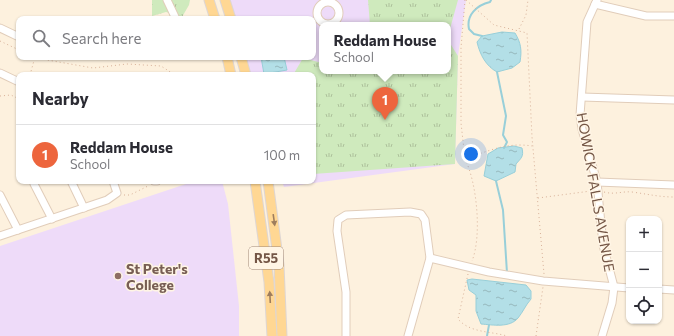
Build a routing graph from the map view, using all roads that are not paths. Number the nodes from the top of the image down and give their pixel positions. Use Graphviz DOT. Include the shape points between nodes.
graph roads {
  1 [pos="167,0"];
  2 [pos="209,0"];
  3 [pos="225,0"];
  4 [pos="596,2"];
  5 [pos="175,16"];
  6 [pos="214,16"];
  7 [pos="230,16"];
  8 [pos="674,16"];
  9 [pos="0,28"];
  10 [pos="16,36"];
  11 [pos="228,60"];
  12 [pos="242,60"];
  13 [pos="230,72"];
  14 [pos="245,72"];
  15 [pos="0,73"];
  16 [pos="16,81"];
  17 [pos="582,97"];
  18 [pos="674,100"];
  19 [pos="597,182"];
  20 [pos="34,184"];
  21 [pos="72,184"];
  22 [pos="114,184"];
  23 [pos="255,184"];
  24 [pos="268,184"];
  25 [pos="674,185"];
  26 [pos="0,195"];
  27 [pos="84,208"];
  28 [pos="52,219"];
  29 [pos="18,230"];
  30 [pos="0,236"];
  31 [pos="430,258"];
  32 [pos="614,287"];
  33 [pos="626,288"];
  34 [pos="662,289"];
  35 [pos="674,290"];
  36 [pos="272,336"];
  37 [pos="282,336"];
  38 [pos="346,336"];
  39 [pos="408,336"];
  40 [pos="602,336"];
  1 -- 5 [label="street"];
  2 -- 6 [label="main road"];
  3 -- 7 [label="main road"];
  4 -- 8 [label="street" via="646,16"];
  4 -- 17 [label="street, HOWICK FALLS AVENUE" via="587,22"];
  9 -- 10 [label="street"];
  11 -- 13 [label="main road"];
  12 -- 14 [label="main road"];
  15 -- 16 [label="street"];
  17 -- 18 [label="street"];
  17 -- 19 [label="street, HOWICK FALLS AVENUE" via="582,129"];
  19 -- 25 [label="street"];
  19 -- 32 [label="street, HOWICK FALLS AVENUE" via="603,245"];
  20 -- 28 [label="street"];
  21 -- 27 [label="street"];
  22 -- 27 [label="street" via="117,193 108,200"];
  36 -- 23 [label="main road, R55, one-way" via="269,282"];
  24 -- 37 [label="main road, R55, one-way" via="279,265"];
  26 -- 29 [label="street"];
  27 -- 28 [label="street"];
  28 -- 29 [label="street"];
  29 -- 30 [label="street"];
  31 -- 32 [label="street" via="543,281"];
  31 -- 38 [label="street" via="421,214 410,212 341,217 337,226 346,292"];
  31 -- 39 [label="street"];
  32 -- 33 [label="street"];
  32 -- 40 [label="street, HOWICK FALLS AVENUE"];
  34 -- 35 [label="street"];
}
